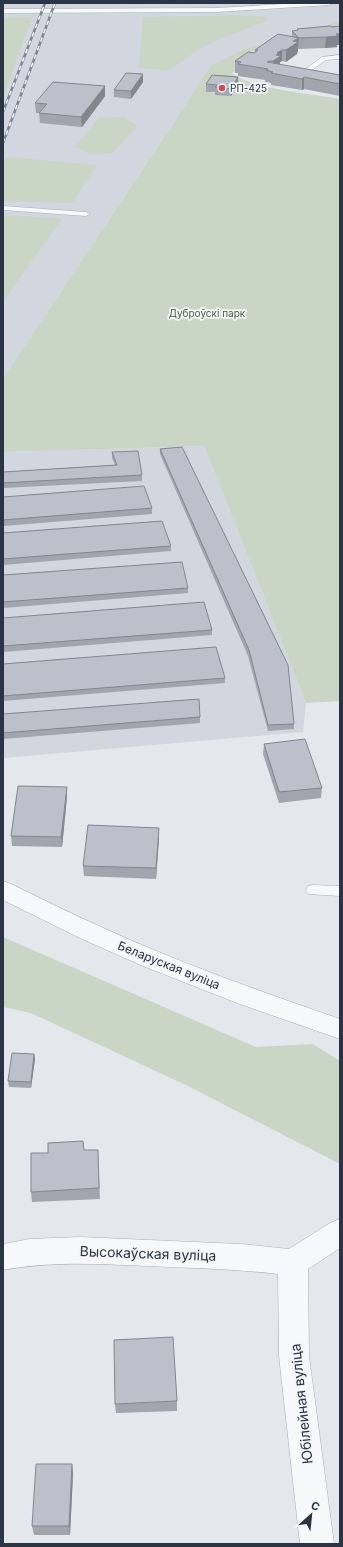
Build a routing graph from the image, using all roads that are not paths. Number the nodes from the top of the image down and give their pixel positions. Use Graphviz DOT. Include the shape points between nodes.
graph roads {
  1 [pos="329,3"];
  2 [pos="3,12"];
  3 [pos="340,57"];
  4 [pos="340,80"];
  5 [pos="3,208"];
  6 [pos="86,214"];
  7 [pos="3,890"];
  8 [pos="313,890"];
  9 [pos="340,890"];
  10 [pos="340,1029"];
  11 [pos="340,1232"];
  12 [pos="3,1257"];
  13 [pos="293,1263"];
  14 [pos="317,1544"];
  1 -- 2 [label="lane" via="217,10"];
  3 -- 4 [label="lane" via="324,58 303,73"];
  5 -- 6 [label="lane"];
  7 -- 10 [label="street, Беларуская вуліца" via="90,932 167,964 260,1002"];
  8 -- 9 [label="lane"];
  11 -- 13 [label="street"];
  12 -- 13 [label="street, Высокаўская вуліца" via="30,1252 80,1250 242,1257"];
  13 -- 14 [label="street, Юбілейная вуліца" via="294,1356"];
}
